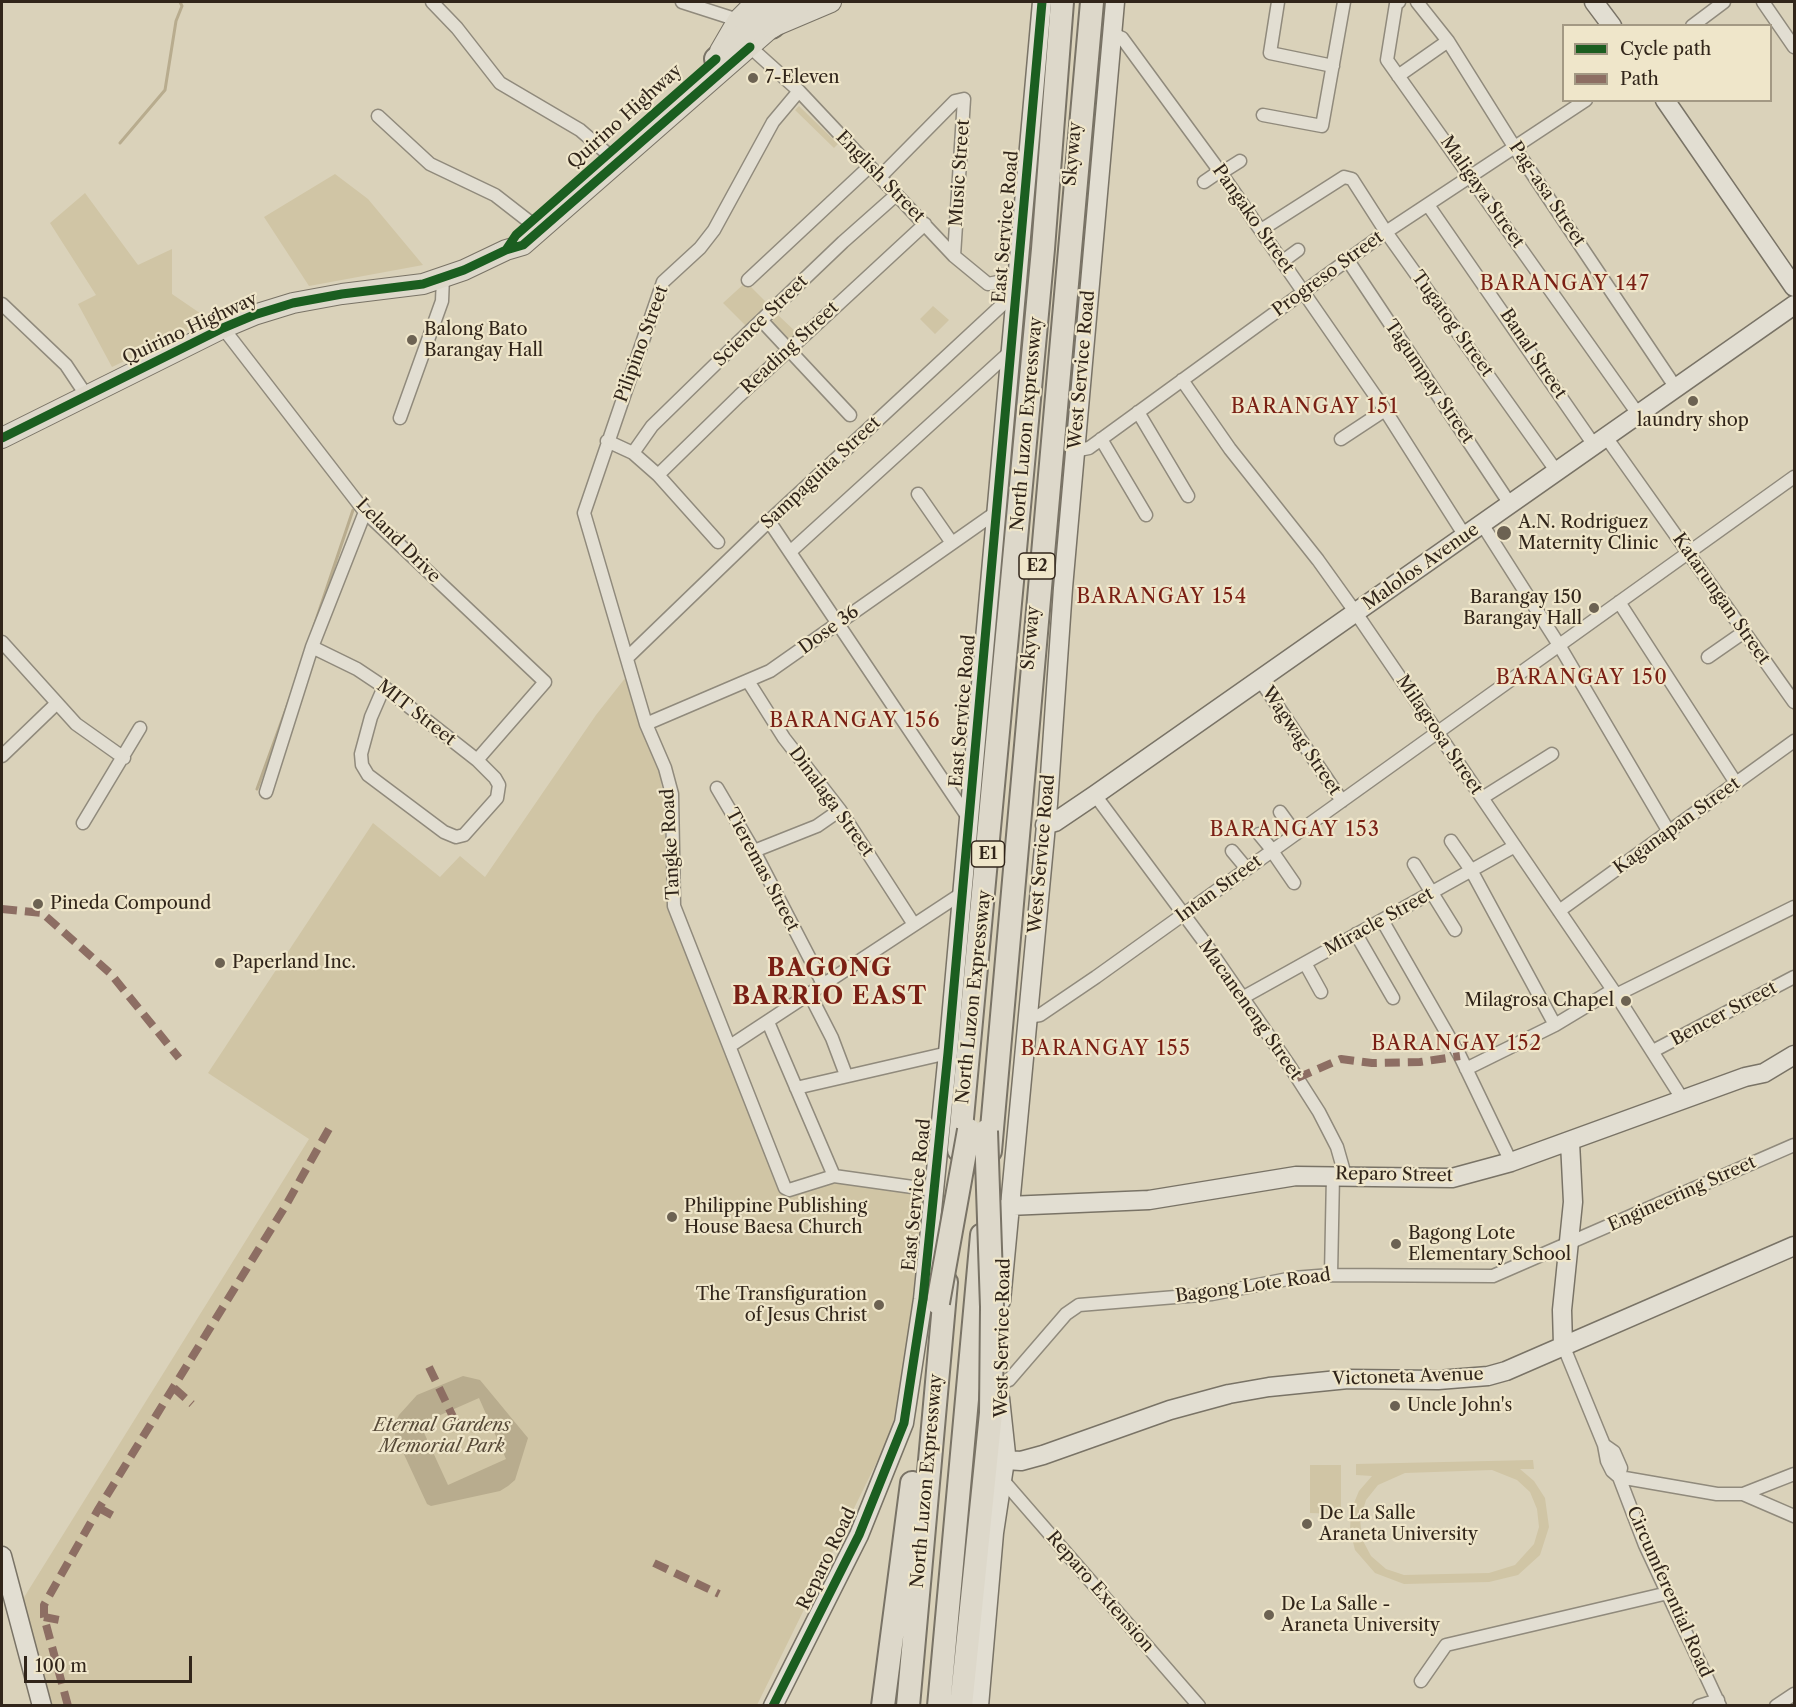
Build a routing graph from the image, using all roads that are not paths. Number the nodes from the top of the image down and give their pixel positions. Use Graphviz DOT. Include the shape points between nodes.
graph roads {
  1 [pos="432,2"];
  2 [pos="682,2"];
  3 [pos="756,2"];
  4 [pos="780,2"];
  5 [pos="801,2"];
  6 [pos="831,2"];
  7 [pos="1042,2"];
  8 [pos="1062,2"];
  9 [pos="1069,2"];
  10 [pos="1086,2"];
  11 [pos="1092,2"];
  12 [pos="1115,2"];
  13 [pos="1278,2"];
  14 [pos="1344,2"];
  15 [pos="1399,2"];
  16 [pos="1417,2"];
  17 [pos="1594,2"];
  18 [pos="1724,2"];
  19 [pos="1763,2"];
  20 [pos="738,20"];
  21 [pos="1610,24"];
  22 [pos="1695,24"];
  23 [pos="772,27"];
  24 [pos="1111,33"];
  25 [pos="1448,41"];
  26 [pos="750,46"];
  27 [pos="1794,47"];
  28 [pos="716,59"];
  29 [pos="1333,66"];
  30 [pos="1398,76"];
  31 [pos="799,91"];
  32 [pos="1583,102"];
  33 [pos="1666,102"];
  34 [pos="1263,115"];
  35 [pos="378,116"];
  36 [pos="1515,148"];
  37 [pos="609,155"];
  38 [pos="1240,161"];
  39 [pos="869,167"];
  40 [pos="1221,172"];
  41 [pos="1471,176"];
  42 [pos="880,177"];
  43 [pos="1204,182"];
  44 [pos="896,195"];
  45 [pos="1428,205"];
  46 [pos="531,223"];
  47 [pos="925,224"];
  48 [pos="1261,230"];
  49 [pos="1386,232"];
  50 [pos="506,250"];
  51 [pos="1298,250"];
  52 [pos="954,256"];
  53 [pos="1347,259"];
  54 [pos="1283,261"];
  55 [pos="443,277"];
  56 [pos="748,280"];
  57 [pos="1018,284"];
  58 [pos="1794,287"];
  59 [pos="1303,290"];
  60 [pos="2,304"];
  61 [pos="1794,305"];
  62 [pos="762,321"];
  63 [pos="223,328"];
  64 [pos="790,348"];
  65 [pos="1011,351"];
  66 [pos="1182,380"];
  67 [pos="1676,388"];
  68 [pos="86,395"];
  69 [pos="1385,410"];
  70 [pos="1138,412"];
  71 [pos="1638,414"];
  72 [pos="850,415"];
  73 [pos="400,418"];
  74 [pos="2,438"];
  75 [pos="1101,439"];
  76 [pos="1341,439"];
  77 [pos="607,441"];
  78 [pos="1600,441"];
  79 [pos="1074,451"];
  80 [pos="633,453"];
  81 [pos="1557,472"];
  82 [pos="658,475"];
  83 [pos="1794,477"];
  84 [pos="589,493"];
  85 [pos="918,494"];
  86 [pos="1188,496"];
  87 [pos="1510,504"];
  88 [pos="998,511"];
  89 [pos="364,512"];
  90 [pos="1146,515"];
  91 [pos="769,521"];
  92 [pos="1482,524"];
  93 [pos="1465,536"];
  94 [pos="718,542"];
  95 [pos="952,543"];
  96 [pos="790,552"];
  97 [pos="1688,553"];
  98 [pos="1619,602"];
  99 [pos="1356,613"];
  100 [pos="838,623"];
  101 [pos="1744,632"];
  102 [pos="2,642"];
  103 [pos="1559,645"];
  104 [pos="312,647"];
  105 [pos="628,657"];
  106 [pos="1708,657"];
  107 [pos="1260,680"];
  108 [pos="748,681"];
  109 [pos="384,687"];
  110 [pos="1794,702"];
  111 [pos="56,704"];
  112 [pos="646,724"];
  113 [pos="140,728"];
  114 [pos="1437,732"];
  115 [pos="1794,741"];
  116 [pos="1552,754"];
  117 [pos="2,756"];
  118 [pos="124,758"];
  119 [pos="477,760"];
  120 [pos="1736,783"];
  121 [pos="717,788"];
  122 [pos="266,792"];
  123 [pos="1095,795"];
  124 [pos="1482,798"];
  125 [pos="1342,801"];
  126 [pos="840,810"];
  127 [pos="1280,812"];
  128 [pos="969,819"];
  129 [pos="83,823"];
  130 [pos="1046,825"];
  131 [pos="1669,832"];
  132 [pos="1259,834"];
  133 [pos="1296,834"];
  134 [pos="1451,841"];
  135 [pos="1515,846"];
  136 [pos="1232,850"];
  137 [pos="754,851"];
  138 [pos="1272,851"];
  139 [pos="1414,864"];
  140 [pos="1246,870"];
  141 [pos="1471,870"];
  142 [pos="1294,883"];
  143 [pos="964,892"];
  144 [pos="1431,893"];
  145 [pos="1794,907"];
  146 [pos="1559,911"];
  147 [pos="1184,915"];
  148 [pos="1382,920"];
  149 [pos="913,923"];
  150 [pos="1455,930"];
  151 [pos="1356,934"];
  152 [pos="1305,963"];
  153 [pos="1794,976"];
  154 [pos="823,984"];
  155 [pos="1321,992"];
  156 [pos="809,993"];
  157 [pos="1614,993"];
  158 [pos="1242,998"];
  159 [pos="1394,998"];
  160 [pos="1028,1017"];
  161 [pos="768,1022"];
  162 [pos="1555,1026"];
  163 [pos="730,1046"];
  164 [pos="1653,1051"];
  165 [pos="948,1053"];
  166 [pos="1794,1055"];
  167 [pos="1466,1069"];
  168 [pos="846,1075"];
  169 [pos="796,1088"];
  170 [pos="1683,1100"];
  171 [pos="978,1131"];
  172 [pos="1570,1142"];
  173 [pos="1794,1145"];
  174 [pos="1511,1162"];
  175 [pos="1339,1175"];
  176 [pos="834,1176"];
  177 [pos="934,1190"];
  178 [pos="1008,1206"];
  179 [pos="1570,1243"];
  180 [pos="1794,1246"];
  181 [pos="1331,1275"];
  182 [pos="1563,1345"];
  183 [pos="999,1383"];
  184 [pos="904,1423"];
  185 [pos="1006,1460"];
  186 [pos="1794,1474"];
  187 [pos="1619,1477"];
  188 [pos="1001,1478"];
  189 [pos="1743,1494"];
  190 [pos="1794,1516"];
  191 [pos="2,1556"];
  192 [pos="1668,1593"];
  193 [pos="1421,1681"];
  194 [pos="1794,1694"];
  195 [pos="1719,1703"];
  196 [pos="42,1706"];
  197 [pos="773,1706"];
  198 [pos="883,1706"];
  199 [pos="908,1706"];
  200 [pos="939,1706"];
  201 [pos="961,1706"];
  202 [pos="980,1706"];
  203 [pos="1199,1706"];
  204 [pos="1699,1706"];
  205 [pos="1776,1706"];
  1 -- 37 [label="street" via="500,83 579,130"];
  2 -- 20 [label="street"];
  3 -- 20 [label="main road, Quirino Highway"];
  4 -- 28 [label="highway"];
  5 -- 23 [label="highway"];
  6 -- 23 [label="main road, Quirino Highway"];
  7 -- 57 [label="street, East Service Road"];
  8 -- 199 [label="highway, North Luzon Expressway / E1" via="1009,625"];
  9 -- 171 [label="highway, Skyway / E2"];
  10 -- 171 [label="highway, Skyway / E2"];
  11 -- 200 [label="highway, North Luzon Expressway / E1"];
  12 -- 24 [label="street, West Service Road"];
  13 -- 29 [label="street" via="1270,53"];
  14 -- 29 [label="street"];
  15 -- 30 [label="street, Maligaya Street" via="1386,60"];
  16 -- 25 [label="street, Pag-asa Street"];
  17 -- 21 [label="street"];
  18 -- 22 [label="street"];
  19 -- 27 [label="street"];
  20 -- 28 [label="main road, Quirino Highway"];
  23 -- 26 [label="main road, Quirino Highway"];
  24 -- 40 [label="street, Pangako Street" via="1122,38"];
  24 -- 79 [label="street, West Service Road"];
  25 -- 30 [label="street"];
  25 -- 36 [label="street, Pag-asa Street"];
  26 -- 31 [label="street, English Street"];
  26 -- 50 [label="main road, Quirino Highway" via="547,227 523,245"];
  28 -- 37 [label="main road, Quirino Highway"];
  29 -- 34 [label="street" via="1322,126"];
  30 -- 41 [label="street, Maligaya Street"];
  31 -- 39 [label="street, English Street"];
  31 -- 77 [label="street, Pilipino Street" via="772,122 714,230 663,282"];
  32 -- 36 [label="street, Progreso Street"];
  33 -- 58 [label="street"];
  35 -- 46 [label="street" via="430,164 495,195"];
  36 -- 41 [label="street, Progreso Street"];
  36 -- 67 [label="street, Pag-asa Street"];
  37 -- 46 [label="main road, Quirino Highway"];
  38 -- 40 [label="street"];
  39 -- 42 [label="street, English Street"];
  39 -- 56 [label="street"];
  40 -- 43 [label="street"];
  40 -- 48 [label="street, Pangako Street"];
  41 -- 45 [label="street, Progreso Street"];
  41 -- 71 [label="street, Maligaya Street"];
  42 -- 44 [label="street, English Street"];
  42 -- 52 [label="street, Music Street" via="955,101 964,99"];
  44 -- 47 [label="street, English Street"];
  44 -- 62 [label="street, Science Street"];
  45 -- 49 [label="street, Progreso Street"];
  45 -- 78 [label="street, Banal Street"];
  46 -- 50 [label="main road, Quirino Highway"];
  47 -- 52 [label="street, English Street"];
  47 -- 64 [label="street, Reading Street"];
  48 -- 49 [label="street, Tugatog Street" via="1348,176"];
  48 -- 54 [label="street, Pangako Street"];
  49 -- 53 [label="street, Progreso Street"];
  49 -- 81 [label="street, Tugatog Street"];
  50 -- 55 [label="main road, Quirino Highway"];
  51 -- 54 [label="street"];
  52 -- 57 [label="street, English Street" via="988,284"];
  53 -- 59 [label="street, Progreso Street"];
  53 -- 87 [label="street, Tagumpay Street"];
  54 -- 59 [label="street, Pangako Street"];
  55 -- 63 [label="main road, Quirino Highway" via="423,284 293,303"];
  55 -- 73 [label="street" via="442,301"];
  57 -- 65 [label="street, East Service Road"];
  57 -- 91 [label="street, Sampaguita Street"];
  59 -- 66 [label="street, Progreso Street"];
  59 -- 69 [label="street, Pangako Street"];
  60 -- 68 [label="street" via="66,365"];
  61 -- 67 [label="street, Malolos Avenue"];
  62 -- 64 [label="street"];
  62 -- 80 [label="street, Science Street" via="652,426"];
  63 -- 68 [label="main road, Quirino Highway"];
  63 -- 89 [label="street, Leland Drive"];
  64 -- 72 [label="street"];
  64 -- 82 [label="street, Reading Street"];
  65 -- 88 [label="street, East Service Road"];
  65 -- 96 [label="street"];
  66 -- 70 [label="street, Progreso Street"];
  66 -- 99 [label="street, Milagrosa Street"];
  67 -- 71 [label="street, Malolos Avenue"];
  68 -- 74 [label="main road, Quirino Highway"];
  69 -- 76 [label="street"];
  69 -- 93 [label="street, Pangako Street"];
  70 -- 75 [label="street, Progreso Street"];
  70 -- 86 [label="street"];
  71 -- 78 [label="street, Malolos Avenue"];
  75 -- 79 [label="street, Progreso Street" via="1084,451"];
  75 -- 90 [label="street"];
  77 -- 80 [label="street"];
  77 -- 84 [label="street, Pilipino Street"];
  78 -- 81 [label="street, Malolos Avenue"];
  78 -- 97 [label="street, Katarungan Street"];
  79 -- 130 [label="street, West Service Road"];
  80 -- 82 [label="street"];
  81 -- 87 [label="street, Malolos Avenue"];
  82 -- 94 [label="street"];
  83 -- 97 [label="street, Intan Street"];
  84 -- 105 [label="street, Tangke Road" via="586,522"];
  85 -- 95 [label="street"];
  87 -- 92 [label="street, Malolos Avenue"];
  88 -- 95 [label="street, Dose 36"];
  88 -- 128 [label="street, East Service Road"];
  89 -- 104 [label="street"];
  89 -- 119 [label="street, Leland Drive" via="545,682"];
  91 -- 96 [label="street"];
  91 -- 105 [label="street, Sampaguita Street"];
  92 -- 93 [label="street, Malolos Avenue"];
  92 -- 103 [label="street"];
  93 -- 99 [label="street, Malolos Avenue"];
  95 -- 100 [label="street, Dose 36"];
  96 -- 100 [label="street"];
  97 -- 98 [label="street, Intan Street"];
  97 -- 101 [label="street, Katarungan Street"];
  98 -- 103 [label="street, Intan Street"];
  98 -- 120 [label="street"];
  99 -- 107 [label="street, Malolos Avenue"];
  99 -- 114 [label="street, Milagrosa Street"];
  100 -- 108 [label="street, Dose 36" via="789,659"];
  100 -- 128 [label="street"];
  101 -- 106 [label="street"];
  101 -- 110 [label="street, Katarungan Street"];
  102 -- 111 [label="street"];
  103 -- 114 [label="street, Intan Street"];
  103 -- 131 [label="street"];
  104 -- 109 [label="street, MIT Street"];
  104 -- 122 [label="street"];
  105 -- 112 [label="street, Tangke Road"];
  107 -- 123 [label="street, Malolos Avenue"];
  107 -- 125 [label="street, Wagwag Street"];
  108 -- 112 [label="street, Dose 36"];
  108 -- 126 [label="street, Dinalaga Street" via="784,738"];
  109 -- 119 [label="street, MIT Street"];
  109 -- 119 [label="street, MIT Street" via="370,717 362,765 368,775 456,837 464,835 497,798 499,785"];
  111 -- 117 [label="street"];
  111 -- 118 [label="street" via="80,728"];
  112 -- 163 [label="street, Tangke Road" via="672,794 674,906"];
  113 -- 118 [label="street"];
  114 -- 124 [label="street, Milagrosa Street"];
  114 -- 125 [label="street, Intan Street"];
  115 -- 120 [label="street, Kaganapan Street"];
  116 -- 124 [label="street"];
  118 -- 129 [label="street"];
  120 -- 131 [label="street, Kaganapan Street"];
  121 -- 137 [label="street, Tieremas Street"];
  123 -- 130 [label="street, Malolos Avenue"];
  123 -- 147 [label="street, Macaneneng Street"];
  124 -- 135 [label="street, Milagrosa Street"];
  125 -- 133 [label="street, Intan Street"];
  126 -- 137 [label="street" via="817,826"];
  126 -- 149 [label="street, Dinalaga Street"];
  127 -- 133 [label="street"];
  128 -- 143 [label="street, East Service Road"];
  130 -- 160 [label="street, West Service Road"];
  131 -- 146 [label="street, Kaganapan Street"];
  132 -- 138 [label="street"];
  133 -- 138 [label="street, Intan Street"];
  134 -- 141 [label="street"];
  135 -- 141 [label="street, Miracle Street"];
  135 -- 146 [label="street, Milagrosa Street"];
  136 -- 140 [label="street"];
  137 -- 154 [label="street, Tieremas Street"];
  138 -- 140 [label="street, Intan Street"];
  138 -- 142 [label="street"];
  139 -- 144 [label="street"];
  140 -- 147 [label="street, Intan Street"];
  141 -- 144 [label="street, Miracle Street"];
  141 -- 162 [label="street"];
  143 -- 149 [label="street"];
  143 -- 165 [label="street, East Service Road"];
  144 -- 148 [label="street, Miracle Street"];
  144 -- 150 [label="street"];
  145 -- 157 [label="street"];
  146 -- 157 [label="street, Milagrosa Street"];
  147 -- 158 [label="street, Macaneneng Street"];
  147 -- 160 [label="street, Intan Street" via="1040,1015"];
  148 -- 151 [label="street, Miracle Street"];
  148 -- 167 [label="street"];
  149 -- 154 [label="street"];
  151 -- 152 [label="street, Miracle Street"];
  151 -- 159 [label="street"];
  152 -- 155 [label="street"];
  152 -- 158 [label="street, Miracle Street"];
  153 -- 164 [label="street, Bencer Street"];
  154 -- 156 [label="street"];
  156 -- 161 [label="street"];
  156 -- 168 [label="street"];
  157 -- 162 [label="street"];
  157 -- 164 [label="street, Milagrosa Street"];
  158 -- 175 [label="street, Macaneneng Street" via="1319,1112 1337,1148"];
  160 -- 178 [label="street, West Service Road"];
  161 -- 163 [label="street"];
  161 -- 169 [label="street"];
  162 -- 167 [label="street"];
  163 -- 176 [label="street, Tangke Road" via="785,1188"];
  164 -- 170 [label="street, Milagrosa Street"];
  165 -- 168 [label="street"];
  165 -- 177 [label="street, East Service Road"];
  166 -- 170 [label="street, Reparo Street" via="1764,1073"];
  167 -- 174 [label="street"];
  168 -- 169 [label="street"];
  169 -- 176 [label="street"];
  170 -- 172 [label="street, Reparo Street"];
  171 -- 198 [label="highway, bridge" via="938,1304"];
  171 -- 201 [label="highway, bridge" via="992,1307 991,1413"];
  172 -- 174 [label="street, Reparo Street"];
  172 -- 179 [label="street, Circumferential Road"];
  173 -- 179 [label="street, Engineering Street"];
  174 -- 175 [label="street, Reparo Street" via="1452,1178"];
  175 -- 178 [label="street, Reparo Street" via="1296,1176 1149,1200"];
  175 -- 181 [label="street, Macaneneng Street"];
  176 -- 177 [label="street"];
  177 -- 184 [label="street, East Service Road" via="923,1299"];
  178 -- 183 [label="street, West Service Road"];
  179 -- 181 [label="street, Bagong Lote Road" via="1484,1277"];
  179 -- 182 [label="street, Circumferential Road" via="1562,1310"];
  180 -- 182 [label="street, Victoneta Avenue"];
  181 -- 183 [label="street, Bagong Lote Road" via="1293,1278 1212,1294 1079,1305 1066,1314 1009,1380"];
  182 -- 185 [label="street, Victoneta Avenue" via="1488,1376 1313,1381 1229,1394 1043,1455"];
  182 -- 187 [label="street, Circumferential Road" via="1604,1445 1614,1452 1621,1468"];
  183 -- 185 [label="street, West Service Road"];
  184 -- 197 [label="street, Reparo Road" via="859,1535"];
  185 -- 188 [label="street, West Service Road"];
  186 -- 189 [label="street"];
  187 -- 189 [label="street" via="1716,1494"];
  187 -- 192 [label="street, Circumferential Road"];
  188 -- 202 [label="street, West Service Road"];
  188 -- 203 [label="street, Reparo Extension"];
  189 -- 190 [label="street"];
  191 -- 196 [label="street"];
  192 -- 193 [label="street" via="1446,1645"];
  192 -- 195 [label="street, Circumferential Road"];
  194 -- 205 [label="street"];
  195 -- 204 [label="street"];
}
